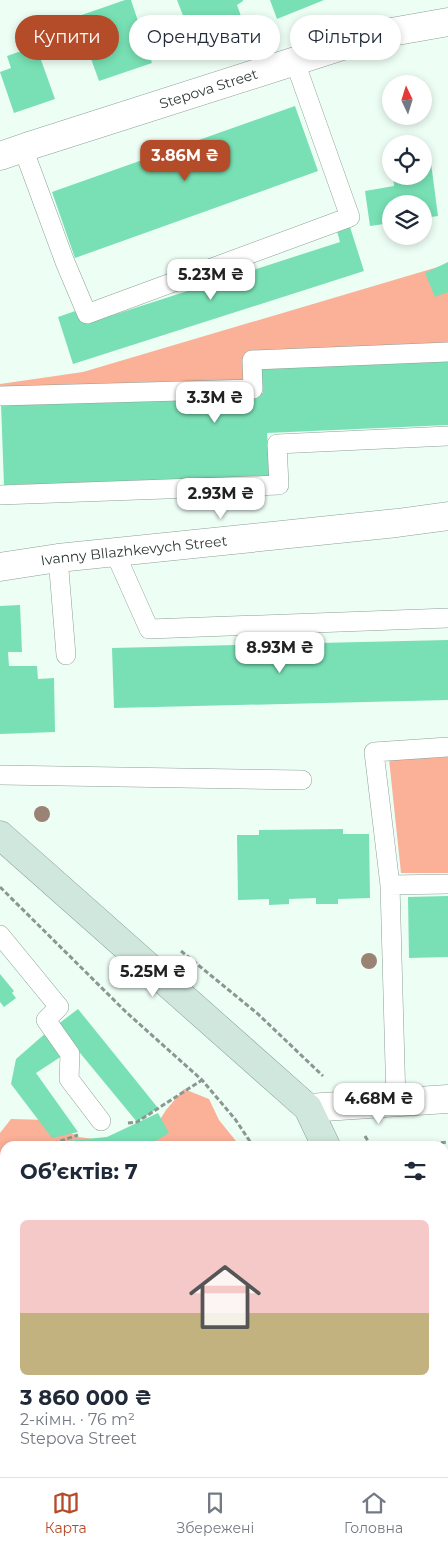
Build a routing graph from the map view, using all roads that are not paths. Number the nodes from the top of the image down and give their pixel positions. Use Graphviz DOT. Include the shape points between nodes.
graph roads {
  1 [pos="448,22"];
  2 [pos="295,62"];
  3 [pos="11,152"];
  4 [pos="448,352"];
  5 [pos="0,396"];
  6 [pos="448,436"];
  7 [pos="0,496"];
  8 [pos="448,516"];
  9 [pos="115,553"];
  10 [pos="58,558"];
  11 [pos="0,567"];
  12 [pos="448,618"];
  13 [pos="66,655"];
  14 [pos="448,747"];
  15 [pos="0,775"];
  16 [pos="302,780"];
  17 [pos="0,835"];
  18 [pos="390,884"];
  19 [pos="448,884"];
  20 [pos="0,935"];
  21 [pos="448,1099"];
  22 [pos="396,1102"];
  23 [pos="308,1108"];
  24 [pos="100,1121"];
  25 [pos="324,1141"];
  1 -- 2 [label="street, Stepova Street" via="380,34"];
  2 -- 3 [label="street, Stepova Street"];
  2 -- 3 [label="lane" via="350,217 87,314"];
  4 -- 5 [label="lane" via="252,360 253,389"];
  6 -- 7 [label="lane" via="277,444 280,486"];
  8 -- 9 [label="street, Ivanny Bllazhkevych Street"];
  9 -- 10 [label="street, Ivanny Bllazhkevych Street"];
  9 -- 12 [label="lane" via="149,629"];
  10 -- 11 [label="street, Ivanny Bllazhkevych Street"];
  10 -- 13 [label="lane"];
  14 -- 18 [label="lane" via="374,752"];
  15 -- 16 [label="lane"];
  17 -- 23 [label="main road"];
  18 -- 19 [label="lane"];
  18 -- 22 [label="lane"];
  20 -- 24 [label="lane" via="59,1007 46,1020 70,1054 69,1079"];
  21 -- 22 [label="street"];
  22 -- 23 [label="street"];
  23 -- 25 [label="main road"];
}
